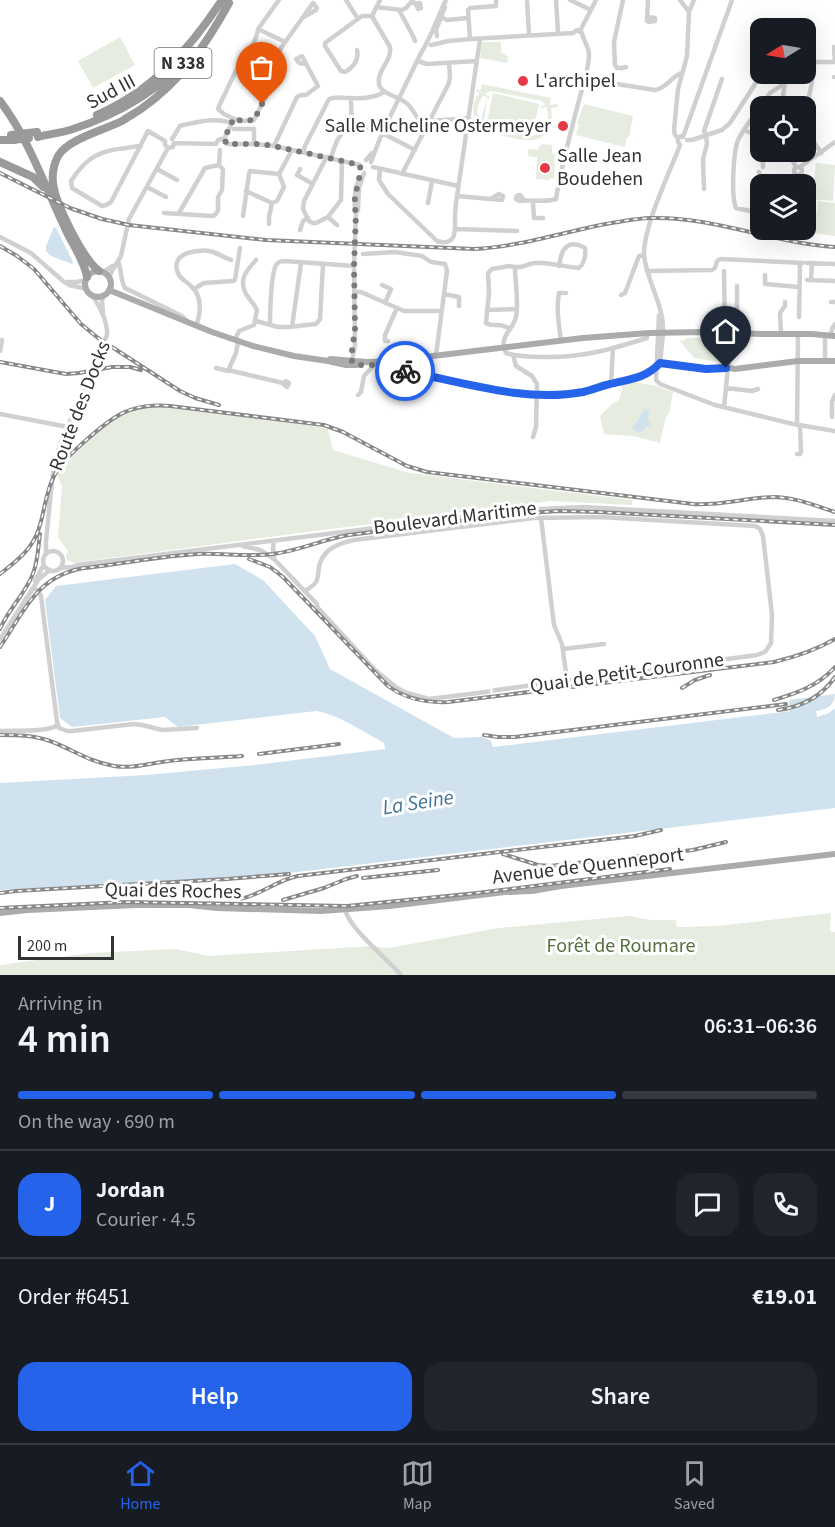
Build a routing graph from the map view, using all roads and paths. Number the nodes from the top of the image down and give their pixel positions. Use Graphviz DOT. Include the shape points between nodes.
graph roads {
  1 [pos="279,0"];
  2 [pos="346,0"];
  3 [pos="380,0"];
  4 [pos="447,0"];
  5 [pos="496,0"];
  6 [pos="527,0"];
  7 [pos="556,0"];
  8 [pos="570,0"];
  9 [pos="596,0"];
  10 [pos="623,0"];
  11 [pos="648,0"];
  12 [pos="680,0"];
  13 [pos="694,0"];
  14 [pos="732,0"];
  15 [pos="227,1"];
  16 [pos="414,2"];
  17 [pos="376,7"];
  18 [pos="399,10"];
  19 [pos="591,10"];
  20 [pos="689,12"];
  21 [pos="373,16"];
  22 [pos="441,17"];
  23 [pos="647,17"];
  24 [pos="302,18"];
  25 [pos="468,18"];
  26 [pos="358,19"];
  27 [pos="258,29"];
  28 [pos="558,33"];
  29 [pos="578,35"];
  30 [pos="529,36"];
  31 [pos="470,39"];
  32 [pos="480,39"];
  33 [pos="434,40"];
  34 [pos="414,41"];
  35 [pos="285,42"];
  36 [pos="835,47"];
  37 [pos="357,50"];
  38 [pos="243,55"];
  39 [pos="418,60"];
  40 [pos="477,61"];
  41 [pos="816,62"];
  42 [pos="835,62"];
  43 [pos="449,63"];
  44 [pos="305,64"];
  45 [pos="626,67"];
  46 [pos="276,70"];
  47 [pos="681,73"];
  48 [pos="585,79"];
  49 [pos="722,79"];
  50 [pos="755,84"];
  51 [pos="783,84"];
  52 [pos="811,84"];
  53 [pos="384,92"];
  54 [pos="0,94"];
  55 [pos="768,96"];
  56 [pos="399,99"];
  57 [pos="0,101"];
  58 [pos="351,102"];
  59 [pos="469,118"];
  60 [pos="430,121"];
  61 [pos="750,122"];
  62 [pos="234,123"];
  63 [pos="258,124"];
  64 [pos="352,125"];
  65 [pos="373,126"];
  66 [pos="426,128"];
  67 [pos="254,129"];
  68 [pos="744,130"];
  69 [pos="382,133"];
  70 [pos="750,133"];
  71 [pos="0,135"];
  72 [pos="706,135"];
  73 [pos="12,137"];
  74 [pos="683,138"];
  75 [pos="0,140"];
  76 [pos="165,141"];
  77 [pos="173,141"];
  78 [pos="225,141"];
  79 [pos="835,142"];
  80 [pos="216,144"];
  81 [pos="254,144"];
  82 [pos="141,146"];
  83 [pos="274,146"];
  84 [pos="168,148"];
  85 [pos="220,150"];
  86 [pos="292,150"];
  87 [pos="415,150"];
  88 [pos="303,152"];
  89 [pos="821,153"];
  90 [pos="330,157"];
  91 [pos="342,160"];
  92 [pos="0,162"];
  93 [pos="793,162"];
  94 [pos="370,163"];
  95 [pos="219,165"];
  96 [pos="360,165"];
  97 [pos="157,169"];
  98 [pos="380,169"];
  99 [pos="797,169"];
  100 [pos="300,170"];
  101 [pos="363,172"];
  102 [pos="279,174"];
  103 [pos="402,174"];
  104 [pos="794,174"];
  105 [pos="177,180"];
  106 [pos="432,181"];
  107 [pos="313,184"];
  108 [pos="147,186"];
  109 [pos="458,186"];
  110 [pos="704,189"];
  111 [pos="246,190"];
  112 [pos="457,196"];
  113 [pos="166,197"];
  114 [pos="502,200"];
  115 [pos="524,200"];
  116 [pos="533,202"];
  117 [pos="428,203"];
  118 [pos="272,204"];
  119 [pos="57,205"];
  120 [pos="750,211"];
  121 [pos="164,213"];
  122 [pos="179,213"];
  123 [pos="243,216"];
  124 [pos="328,217"];
  125 [pos="308,218"];
  126 [pos="543,218"];
  127 [pos="270,224"];
  128 [pos="337,225"];
  129 [pos="456,229"];
  130 [pos="300,230"];
  131 [pos="517,231"];
  132 [pos="0,237"];
  133 [pos="240,248"];
  134 [pos="363,254"];
  135 [pos="644,255"];
  136 [pos="231,260"];
  137 [pos="256,260"];
  138 [pos="117,263"];
  139 [pos="301,263"];
  140 [pos="805,263"];
  141 [pos="323,264"];
  142 [pos="835,264"];
  143 [pos="354,266"];
  144 [pos="559,266"];
  145 [pos="515,267"];
  146 [pos="647,271"];
  147 [pos="724,271"];
  148 [pos="101,272"];
  149 [pos="765,275"];
  150 [pos="87,278"];
  151 [pos="110,278"];
  152 [pos="805,280"];
  153 [pos="63,281"];
  154 [pos="835,281"];
  155 [pos="382,285"];
  156 [pos="737,286"];
  157 [pos="799,287"];
  158 [pos="194,289"];
  159 [pos="89,292"];
  160 [pos="354,292"];
  161 [pos="107,293"];
  162 [pos="566,293"];
  163 [pos="444,294"];
  164 [pos="621,296"];
  165 [pos="785,302"];
  166 [pos="385,303"];
  167 [pos="459,306"];
  168 [pos="397,308"];
  169 [pos="516,309"];
  170 [pos="442,310"];
  171 [pos="487,310"];
  172 [pos="660,314"];
  173 [pos="103,315"];
  174 [pos="799,317"];
  175 [pos="256,321"];
  176 [pos="187,322"];
  177 [pos="270,324"];
  178 [pos="196,326"];
  179 [pos="834,326"];
  180 [pos="292,327"];
  181 [pos="510,329"];
  182 [pos="648,333"];
  183 [pos="661,333"];
  184 [pos="737,333"];
  185 [pos="725,334"];
  186 [pos="781,334"];
  187 [pos="798,334"];
  188 [pos="830,336"];
  189 [pos="2,340"];
  190 [pos="237,341"];
  191 [pos="388,341"];
  192 [pos="561,341"];
  193 [pos="504,347"];
  194 [pos="613,348"];
  195 [pos="0,351"];
  196 [pos="436,355"];
  197 [pos="513,355"];
  198 [pos="393,360"];
  199 [pos="798,361"];
  200 [pos="825,361"];
  201 [pos="835,361"];
  202 [pos="363,362"];
  203 [pos="345,363"];
  204 [pos="659,365"];
  205 [pos="216,368"];
  206 [pos="728,368"];
  207 [pos="396,369"];
  208 [pos="228,370"];
  209 [pos="284,383"];
  210 [pos="610,384"];
  211 [pos="726,388"];
  212 [pos="758,390"];
  213 [pos="358,395"];
  214 [pos="537,395"];
  215 [pos="835,395"];
  216 [pos="724,407"];
  217 [pos="0,414"];
  218 [pos="832,417"];
  219 [pos="799,425"];
  220 [pos="68,427"];
  221 [pos="835,431"];
  222 [pos="533,437"];
  223 [pos="797,454"];
  224 [pos="541,518"];
  225 [pos="835,521"];
  226 [pos="47,533"];
  227 [pos="274,541"];
  228 [pos="267,542"];
  229 [pos="241,545"];
  230 [pos="54,551"];
  231 [pos="266,553"];
  232 [pos="46,554"];
  233 [pos="274,559"];
  234 [pos="63,560"];
  235 [pos="44,564"];
  236 [pos="77,565"];
  237 [pos="60,568"];
  238 [pos="50,570"];
  239 [pos="34,588"];
  240 [pos="305,591"];
  241 [pos="27,596"];
  242 [pos="0,639"];
  243 [pos="604,644"];
  244 [pos="563,649"];
  245 [pos="567,680"];
  246 [pos="497,690"];
  247 [pos="486,692"];
  248 [pos="58,725"];
  249 [pos="197,728"];
  250 [pos="0,731"];
  251 [pos="835,854"];
  252 [pos="345,909"];
  253 [pos="0,913"];
  254 [pos="401,975"];
  1 -- 27 [label="street"];
  2 -- 26 [label="street"];
  3 -- 17 [label="street"];
  4 -- 22 [label="street"];
  4 -- 33 [label="street" via="436,20"];
  5 -- 25 [label="street" via="496,6 470,8"];
  6 -- 30 [label="street"];
  7 -- 28 [label="street"];
  8 -- 19 [label="street"];
  9 -- 19 [label="street"];
  10 -- 45 [label="street" via="614,49 617,68"];
  11 -- 23 [label="street"];
  12 -- 20 [label="street"];
  13 -- 20 [label="street"];
  14 -- 74 [label="street"];
  15 -- 73 [label="highway, Sud III / N 338, bridge" via="189,58 144,95 119,110 69,130"];
  15 -- 119 [label="highway" via="201,50 160,94 122,121 65,147 52,176"];
  16 -- 18 [label="street"];
  17 -- 18 [label="street"];
  17 -- 21 [label="street"];
  18 -- 34 [label="street"];
  19 -- 29 [label="street"];
  20 -- 47 [label="street" via="687,56"];
  21 -- 26 [label="street"];
  21 -- 53 [label="street" via="391,49 379,78"];
  22 -- 25 [label="street"];
  22 -- 33 [label="street"];
  24 -- 35 [label="street"];
  25 -- 31 [label="street"];
  26 -- 37 [label="street" via="325,43 345,72 353,66"];
  27 -- 35 [label="street"];
  27 -- 38 [label="street" via="249,51"];
  28 -- 29 [label="street"];
  28 -- 30 [label="street"];
  29 -- 48 [label="street" via="589,52"];
  30 -- 32 [label="street"];
  31 -- 32 [label="street"];
  31 -- 33 [label="street"];
  32 -- 40 [label="street"];
  33 -- 39 [label="street"];
  35 -- 46 [label="street" via="273,64"];
  36 -- 42 [label="street"];
  38 -- 46 [label="street"];
  38 -- 62 [label="street" via="218,109"];
  39 -- 43 [label="street" via="427,64"];
  39 -- 56 [label="street"];
  40 -- 43 [label="street"];
  40 -- 59 [label="street"];
  41 -- 42 [label="street"];
  43 -- 60 [label="street" via="450,80"];
  44 -- 83 [label="street" via="318,86 297,97"];
  46 -- 62 [label="street" via="254,120"];
  47 -- 48 [label="street" via="655,90"];
  47 -- 74 [label="street" via="674,130 675,135"];
  48 -- 116 [label="street" via="556,199"];
  49 -- 72 [label="street" via="704,131"];
  50 -- 72 [label="street" via="730,123"];
  51 -- 55 [label="street"];
  52 -- 89 [label="street" via="807,118 809,132"];
  53 -- 56 [label="street"];
  53 -- 88 [label="street" via="362,98 329,99"];
  54 -- 119 [label="highway" via="23,130"];
  56 -- 66 [label="street" via="407,103"];
  56 -- 69 [label="street"];
  57 -- 119 [label="highway"];
  58 -- 64 [label="street"];
  59 -- 60 [label="street"];
  59 -- 109 [label="street"];
  60 -- 66 [label="street"];
  61 -- 68 [label="street"];
  62 -- 67 [label="street"];
  62 -- 77 [label="street" via="214,120 183,125"];
  62 -- 78 [label="street"];
  63 -- 67 [label="street"];
  64 -- 65 [label="street"];
  64 -- 90 [label="street" via="339,136"];
  66 -- 87 [label="street"];
  67 -- 81 [label="street"];
  68 -- 70 [label="street"];
  68 -- 120 [label="street" via="735,147 733,194 736,208"];
  69 -- 87 [label="street"];
  69 -- 94 [label="street"];
  71 -- 73 [label="highway, N 338"];
  72 -- 74 [label="street" via="692,140"];
  72 -- 110 [label="street"];
  73 -- 75 [label="highway, N 338"];
  74 -- 135 [label="street" via="678,142 681,145 655,209"];
  76 -- 77 [label="street"];
  76 -- 82 [label="street" via="148,131"];
  76 -- 84 [label="street"];
  77 -- 80 [label="street"];
  77 -- 84 [label="street" via="173,147"];
  78 -- 80 [label="street" via="218,140"];
  78 -- 81 [label="street"];
  78 -- 85 [label="street" via="226,148"];
  79 -- 89 [label="street"];
  80 -- 85 [label="street"];
  81 -- 83 [label="street"];
  82 -- 82 [label="street" via="97,154 81,166 71,181 72,188 102,206 111,202"];
  83 -- 86 [label="street"];
  84 -- 97 [label="street"];
  85 -- 95 [label="street"];
  86 -- 88 [label="street"];
  86 -- 102 [label="street"];
  87 -- 103 [label="street"];
  88 -- 90 [label="street"];
  89 -- 99 [label="street"];
  90 -- 91 [label="street"];
  90 -- 107 [label="street"];
  91 -- 96 [label="street"];
  91 -- 124 [label="street" via="341,200"];
  92 -- 119 [label="highway" via="33,177"];
  93 -- 99 [label="street"];
  94 -- 96 [label="street"];
  94 -- 98 [label="street"];
  94 -- 101 [label="street" via="370,172"];
  95 -- 122 [label="street" via="205,168"];
  95 -- 122 [label="street" via="223,181 215,215"];
  96 -- 101 [label="street"];
  97 -- 105 [label="street"];
  97 -- 108 [label="street"];
  98 -- 103 [label="street"];
  98 -- 129 [label="street" via="379,180 388,194 438,241 450,241"];
  99 -- 104 [label="street"];
  100 -- 107 [label="street" via="297,175"];
  101 -- 143 [label="street" via="356,213"];
  102 -- 111 [label="street" via="250,171"];
  102 -- 118 [label="street" via="284,187"];
  103 -- 106 [label="street"];
  106 -- 109 [label="street"];
  106 -- 117 [label="street"];
  107 -- 125 [label="street" via="303,206"];
  108 -- 113 [label="street"];
  108 -- 138 [label="street" via="129,219"];
  109 -- 112 [label="street"];
  111 -- 118 [label="street"];
  111 -- 123 [label="street"];
  112 -- 114 [label="street"];
  112 -- 129 [label="street"];
  115 -- 116 [label="street"];
  116 -- 126 [label="street" via="534,218"];
  118 -- 127 [label="street"];
  119 -- 148 [label="highway" via="79,246"];
  119 -- 150 [label="highway"];
  121 -- 122 [label="street"];
  124 -- 125 [label="street" via="316,223"];
  124 -- 128 [label="street"];
  125 -- 130 [label="street"];
  129 -- 131 [label="street"];
  132 -- 153 [label="street" via="31,253"];
  133 -- 158 [label="street" via="235,280 204,283"];
  134 -- 163 [label="street" via="395,252 445,264"];
  135 -- 146 [label="street"];
  135 -- 164 [label="street" via="639,256"];
  136 -- 158 [label="street" via="211,251 181,255 177,272"];
  137 -- 175 [label="street" via="244,274 243,284 257,310"];
  138 -- 148 [label="street"];
  138 -- 151 [label="street"];
  138 -- 176 [label="street" via="125,288"];
  139 -- 141 [label="street"];
  139 -- 177 [label="street" via="276,264"];
  139 -- 180 [label="street"];
  140 -- 142 [label="street"];
  140 -- 146 [label="street" via="720,259 712,270"];
  140 -- 152 [label="street"];
  140 -- 152 [label="street"];
  141 -- 143 [label="street"];
  141 -- 180 [label="street" via="318,322"];
  143 -- 160 [label="street"];
  144 -- 144 [label="street" via="581,267 585,248 571,244 566,247"];
  144 -- 145 [label="street" via="536,263"];
  145 -- 169 [label="street"];
  145 -- 171 [label="street" via="489,271"];
  146 -- 172 [label="street"];
  147 -- 185 [label="street"];
  148 -- 150 [label="main road"];
  148 -- 151 [label="main road"];
  149 -- 157 [label="street" via="765,284"];
  150 -- 153 [label="street"];
  150 -- 159 [label="main road"];
  151 -- 161 [label="main road"];
  152 -- 154 [label="street"];
  152 -- 157 [label="street"];
  153 -- 159 [label="street"];
  155 -- 166 [label="street" via="391,289"];
  156 -- 184 [label="street"];
  157 -- 174 [label="street"];
  158 -- 178 [label="street" via="200,300"];
  159 -- 161 [label="main road" via="98,297"];
  159 -- 173 [label="street"];
  160 -- 166 [label="street"];
  160 -- 202 [label="street" via="352,344"];
  161 -- 173 [label="street, Route des Docks" via="102,301"];
  161 -- 176 [label="main road"];
  162 -- 192 [label="street" via="559,293 557,303"];
  163 -- 167 [label="street" via="459,297"];
  163 -- 170 [label="street"];
  165 -- 186 [label="street" via="780,313"];
  166 -- 168 [label="street"];
  168 -- 170 [label="street"];
  168 -- 191 [label="street" via="385,335"];
  169 -- 171 [label="street"];
  169 -- 181 [label="street"];
  170 -- 196 [label="street"];
  171 -- 181 [label="street" via="487,325 503,324"];
  172 -- 182 [label="street" via="657,327"];
  172 -- 183 [label="street"];
  173 -- 220 [label="street, Route des Docks" via="106,338"];
  175 -- 177 [label="street"];
  175 -- 190 [label="street" via="239,331"];
  176 -- 178 [label="main road"];
  177 -- 180 [label="street"];
  178 -- 190 [label="main road"];
  179 -- 188 [label="street"];
  181 -- 193 [label="street"];
  182 -- 183 [label="main road"];
  182 -- 192 [label="main road"];
  182 -- 194 [label="street" via="647,338"];
  183 -- 185 [label="main road"];
  183 -- 204 [label="street"];
  184 -- 185 [label="main road"];
  184 -- 186 [label="main road"];
  185 -- 206 [label="main road" via="730,343"];
  186 -- 187 [label="main road"];
  187 -- 188 [label="main road"];
  187 -- 199 [label="street"];
  188 -- 200 [label="street"];
  189 -- 195 [label="street"];
  190 -- 203 [label="main road" via="294,356"];
  190 -- 208 [label="street"];
  192 -- 193 [label="main road"];
  193 -- 196 [label="main road"];
  193 -- 197 [label="street" via="506,353"];
  194 -- 197 [label="street" via="570,357"];
  194 -- 210 [label="street"];
  196 -- 198 [label="main road"];
  197 -- 214 [label="street" via="517,367 535,379"];
  198 -- 202 [label="main road"];
  198 -- 202 [label="main road"];
  198 -- 207 [label="street"];
  199 -- 200 [label="main road"];
  199 -- 206 [label="main road"];
  199 -- 219 [label="street"];
  200 -- 201 [label="main road"];
  202 -- 203 [label="main road"];
  202 -- 203 [label="street"];
  202 -- 207 [label="street"];
  202 -- 213 [label="street"];
  204 -- 206 [label="street"];
  204 -- 210 [label="street" via="633,380"];
  204 -- 216 [label="street" via="656,380 660,384"];
  205 -- 208 [label="street"];
  206 -- 211 [label="street"];
  207 -- 214 [label="street"];
  208 -- 209 [label="street"];
  210 -- 214 [label="street" via="584,392"];
  211 -- 212 [label="street"];
  211 -- 216 [label="street"];
  214 -- 222 [label="street"];
  215 -- 218 [label="street"];
  216 -- 219 [label="street"];
  217 -- 220 [label="street"];
  219 -- 221 [label="street"];
  219 -- 223 [label="street" via="801,452"];
  220 -- 226 [label="street, Route des Docks" via="54,466"];
  224 -- 240 [label="street" via="344,542 326,553 317,579"];
  224 -- 244 [label="street" via="554,625"];
  224 -- 245 [label="street, Quai de Petit-Couronne" via="600,517 758,527 762,536 772,615 771,643 765,652 614,678"];
  225 -- 227 [label="street, Boulevard Maritime" via="568,507"];
  226 -- 230 [label="street, Route des Docks"];
  226 -- 232 [label="street, Route des Docks"];
  227 -- 228 [label="street, Boulevard Maritime"];
  227 -- 233 [label="street"];
  228 -- 229 [label="street, Boulevard Maritime"];
  228 -- 231 [label="street"];
  229 -- 231 [label="street"];
  229 -- 236 [label="street, Boulevard Maritime"];
  230 -- 232 [label="street"];
  230 -- 234 [label="street"];
  231 -- 233 [label="street"];
  232 -- 235 [label="street"];
  233 -- 240 [label="street"];
  234 -- 236 [label="street, Boulevard Maritime"];
  234 -- 237 [label="street"];
  235 -- 238 [label="street"];
  235 -- 241 [label="street"];
  236 -- 237 [label="street, Boulevard Maritime"];
  237 -- 238 [label="street"];
  238 -- 239 [label="street"];
  239 -- 241 [label="street"];
  239 -- 248 [label="street" via="41,596"];
  240 -- 247 [label="street" via="352,645 390,683 407,693 429,699"];
  241 -- 242 [label="street"];
  243 -- 244 [label="street"];
  244 -- 245 [label="street"];
  245 -- 246 [label="street, Quai de Petit-Couronne"];
  248 -- 249 [label="street" via="72,732 134,724 162,730"];
  248 -- 250 [label="street"];
  251 -- 252 [label="main road, Avenue de Quenneport"];
  252 -- 253 [label="main road, Quai des Roches" via="136,905"];
  252 -- 254 [label="street" via="357,930"];
}
